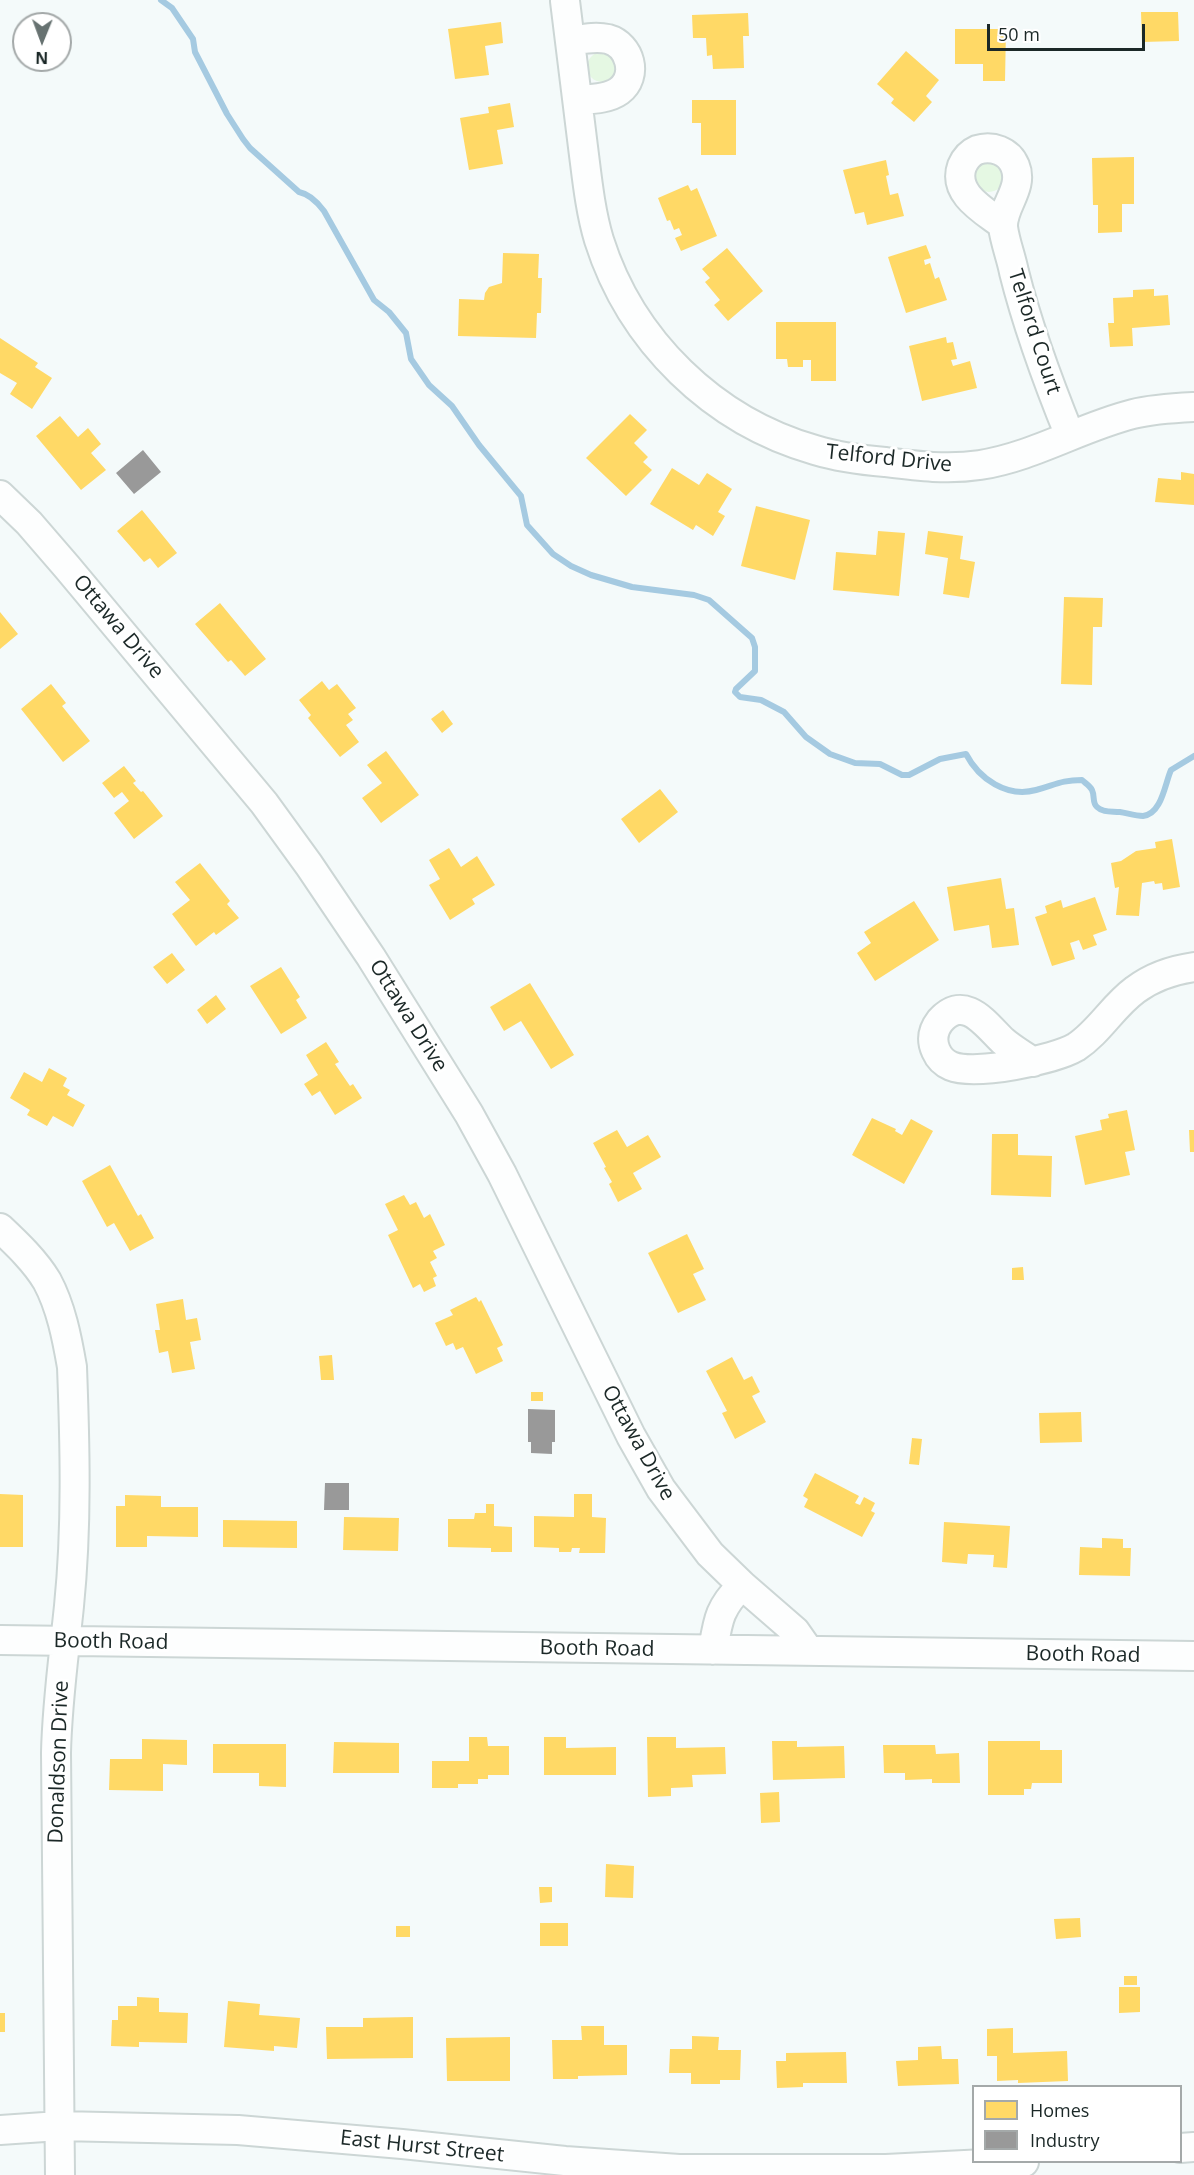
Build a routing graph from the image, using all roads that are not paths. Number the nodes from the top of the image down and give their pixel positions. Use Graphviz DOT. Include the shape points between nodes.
graph roads {
  1 [pos="565,1"];
  2 [pos="570,41"];
  3 [pos="578,100"];
  4 [pos="1003,225"];
  5 [pos="1194,407"];
  6 [pos="1070,436"];
  7 [pos="0,495"];
  8 [pos="1194,967"];
  9 [pos="1033,1062"];
  10 [pos="0,1228"];
  11 [pos="742,1586"];
  12 [pos="0,1640"];
  13 [pos="64,1641"];
  14 [pos="713,1650"];
  15 [pos="809,1652"];
  16 [pos="1194,1656"];
  17 [pos="60,2126"];
  18 [pos="0,2130"];
  19 [pos="1004,2163"];
  20 [pos="60,2175"];
  1 -- 2 [label="street, Telford Drive"];
  2 -- 3 [label="street, Telford Drive"];
  2 -- 3 [label="street" via="609,39 624,48 631,64 626,85 620,90"];
  3 -- 6 [label="street, Telford Drive" via="591,207 611,272 634,315 660,350 720,406 766,432 814,450 930,467 981,465"];
  4 -- 6 [label="street, Telford Court" via="1028,321"];
  5 -- 6 [label="street, Telford Drive" via="1134,414"];
  7 -- 11 [label="street, Ottawa Drive" via="49,545 264,803 309,865 469,1114 661,1489 689,1528"];
  8 -- 9 [label="street" via="1171,971 1149,981 1088,1038 1052,1058"];
  10 -- 13 [label="street, Donaldson Drive" via="21,1247 47,1282 68,1341 72,1367 72,1533"];
  11 -- 14 [label="street" via="723,1607"];
  11 -- 15 [label="street, Ottawa Drive" via="795,1631"];
  12 -- 13 [label="street, Booth Road"];
  13 -- 14 [label="street, Booth Road"];
  13 -- 17 [label="street, Donaldson Drive" via="56,1753"];
  14 -- 15 [label="street, Booth Road"];
  15 -- 16 [label="street, Booth Road"];
  17 -- 18 [label="street, East Hurst Street"];
  17 -- 19 [label="street, East Hurst Street" via="294,2134 679,2169 886,2169"];
  17 -- 20 [label="street, Donaldson Drive"];
}
